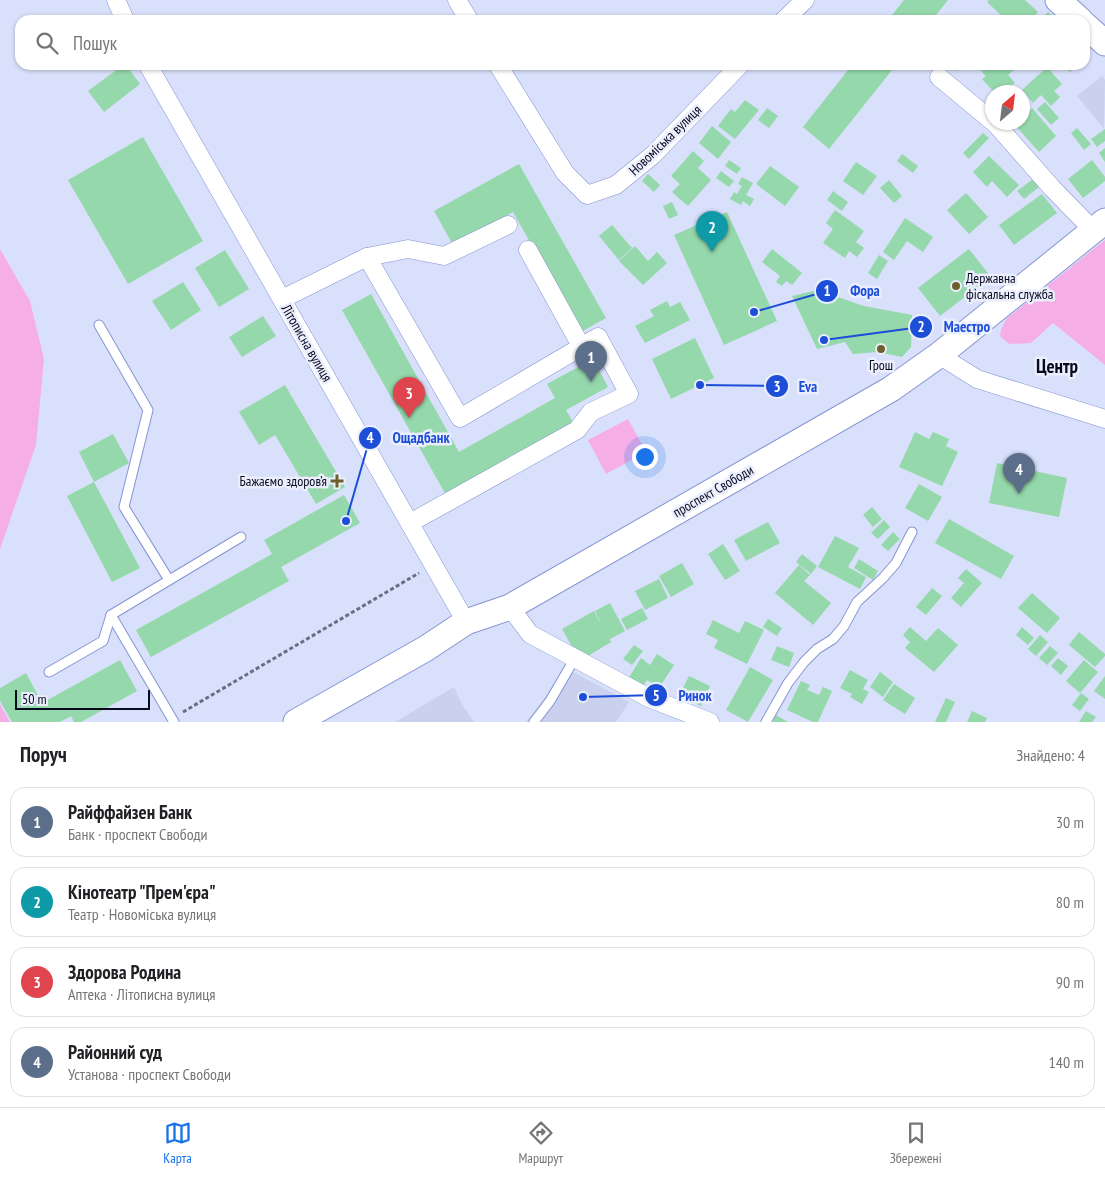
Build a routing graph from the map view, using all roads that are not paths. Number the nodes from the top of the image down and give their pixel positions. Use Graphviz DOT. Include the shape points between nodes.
graph roads {
  1 [pos="116,0"];
  2 [pos="457,0"];
  3 [pos="805,0"];
  4 [pos="1058,0"];
  5 [pos="123,15"];
  6 [pos="466,15"];
  7 [pos="789,15"];
  8 [pos="1074,15"];
  9 [pos="1090,30"];
  10 [pos="1105,43"];
  11 [pos="151,70"];
  12 [pos="501,70"];
  13 [pos="735,70"];
  14 [pos="939,78"];
  15 [pos="985,115"];
  16 [pos="1000,130"];
  17 [pos="508,224"];
  18 [pos="1099,226"];
  19 [pos="528,250"];
  20 [pos="367,257"];
  21 [pos="282,299"];
  22 [pos="99,325"];
  23 [pos="581,346"];
  24 [pos="939,355"];
  25 [pos="1105,419"];
  26 [pos="410,523"];
  27 [pos="912,532"];
  28 [pos="241,537"];
  29 [pos="169,580"];
  30 [pos="510,607"];
  31 [pos="112,615"];
  32 [pos="466,622"];
  33 [pos="575,658"];
  34 [pos="50,672"];
  35 [pos="173,720"];
  36 [pos="296,722"];
  37 [pos="534,722"];
  38 [pos="710,722"];
  39 [pos="766,722"];
  1 -- 5 [label="street"];
  2 -- 6 [label="street"];
  3 -- 7 [label="street"];
  4 -- 8 [label="main road"];
  9 -- 10 [label="main road"];
  11 -- 21 [label="street, Літописна вулиця"];
  12 -- 13 [label="street, Новоміська вулиця" via="565,173 587,195 616,185 653,155"];
  14 -- 15 [label="street"];
  16 -- 18 [label="street" via="1052,188"];
  17 -- 20 [label="street" via="444,256 408,249"];
  18 -- 24 [label="main road, проспект Свободи"];
  19 -- 23 [label="street"];
  20 -- 21 [label="street"];
  20 -- 23 [label="street" via="460,418"];
  21 -- 26 [label="street, Літописна вулиця"];
  22 -- 29 [label="lane" via="148,410 124,507"];
  23 -- 26 [label="street" via="598,338 630,394 591,412 576,430"];
  24 -- 25 [label="street" via="977,379"];
  24 -- 30 [label="main road, проспект Свободи" via="891,389"];
  26 -- 32 [label="street, Літописна вулиця"];
  27 -- 39 [label="lane" via="896,563 857,602 844,626 804,662"];
  28 -- 29 [label="lane"];
  29 -- 31 [label="lane"];
  30 -- 32 [label="main road, проспект Свободи"];
  30 -- 33 [label="street" via="530,634"];
  31 -- 34 [label="lane" via="103,642"];
  31 -- 35 [label="lane"];
  32 -- 36 [label="main road, проспект Свободи"];
  33 -- 37 [label="lane"];
  33 -- 38 [label="street" via="649,698"];
}
